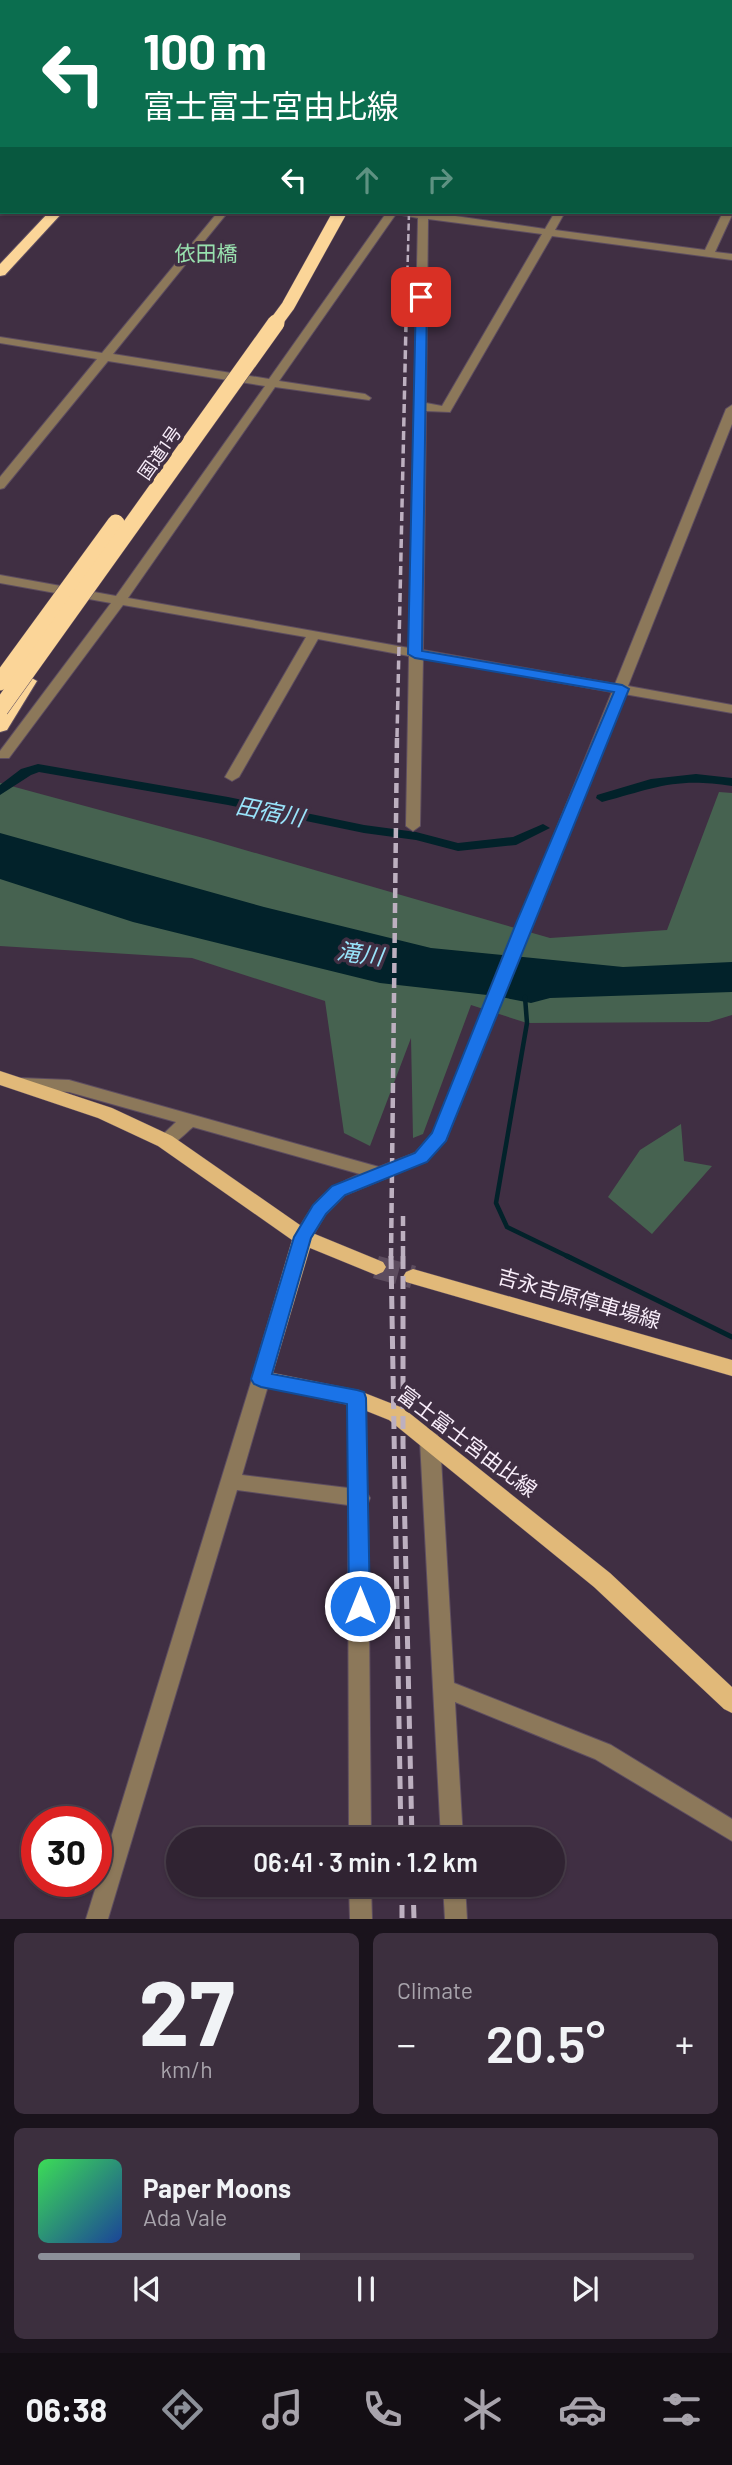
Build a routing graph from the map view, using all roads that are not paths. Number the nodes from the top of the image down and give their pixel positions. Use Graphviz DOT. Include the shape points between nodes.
graph roads {
  1 [pos="54,214"];
  2 [pos="221,214"];
  3 [pos="326,214"];
  4 [pos="339,214"];
  5 [pos="391,214"];
  6 [pos="423,214"];
  7 [pos="430,214"];
  8 [pos="559,214"];
  9 [pos="727,214"];
  10 [pos="548,232"];
  11 [pos="709,254"];
  12 [pos="732,257"];
  13 [pos="0,272"];
  14 [pos="0,340"];
  15 [pos="104,357"];
  16 [pos="272,383"];
  17 [pos="365,398"];
  18 [pos="419,406"];
  19 [pos="732,409"];
  20 [pos="716,448"];
  21 [pos="732,451"];
  22 [pos="0,485"];
  23 [pos="0,579"];
  24 [pos="120,600"];
  25 [pos="69,601"];
  26 [pos="313,636"];
  27 [pos="415,654"];
  28 [pos="0,671"];
  29 [pos="0,682"];
  30 [pos="622,689"];
  31 [pos="0,709"];
  32 [pos="732,709"];
  33 [pos="0,726"];
  34 [pos="4,755"];
  35 [pos="232,777"];
  36 [pos="413,826"];
  37 [pos="8,1081"];
  38 [pos="190,1120"];
  39 [pos="165,1141"];
  40 [pos="378,1173"];
  41 [pos="303,1237"];
  42 [pos="376,1267"];
  43 [pos="413,1277"];
  44 [pos="732,1368"];
  45 [pos="261,1379"];
  46 [pos="357,1398"];
  47 [pos="430,1441"];
  48 [pos="229,1481"];
  49 [pos="360,1497"];
  50 [pos="443,1688"];
  51 [pos="732,1703"];
  52 [pos="360,1827"];
  53 [pos="451,1827"];
  54 [pos="732,1831"];
  55 [pos="360,1897"];
  56 [pos="455,1897"];
  57 [pos="97,1919"];
  58 [pos="361,1919"];
  59 [pos="456,1919"];
  1 -- 13 [label="highway"];
  2 -- 15 [label="street"];
  3 -- 25 [label="highway, 国道1号, bridge" via="275,303"];
  4 -- 25 [label="highway, 国道1号, bridge" via="288,306"];
  5 -- 16 [label="street"];
  6 -- 18 [label="street"];
  7 -- 10 [label="street"];
  8 -- 10 [label="street"];
  9 -- 11 [label="street"];
  10 -- 11 [label="street"];
  10 -- 18 [label="street" via="446,410"];
  11 -- 12 [label="street"];
  14 -- 15 [label="street"];
  15 -- 16 [label="street"];
  15 -- 22 [label="street"];
  16 -- 17 [label="street"];
  16 -- 24 [label="street"];
  18 -- 27 [label="street"];
  19 -- 20 [label="street"];
  20 -- 21 [label="street"];
  20 -- 30 [label="street"];
  23 -- 24 [label="street"];
  24 -- 26 [label="street"];
  24 -- 34 [label="street"];
  25 -- 28 [label="highway, bridge"];
  25 -- 29 [label="highway, 国道1号, bridge"];
  25 -- 31 [label="highway, 国道1号, bridge"];
  25 -- 33 [label="highway, bridge"];
  26 -- 27 [label="street"];
  26 -- 35 [label="street"];
  27 -- 30 [label="street"];
  27 -- 36 [label="street"];
  30 -- 32 [label="street"];
  30 -- 40 [label="street" via="440,1136 421,1157"];
  37 -- 38 [label="street" via="69,1086"];
  37 -- 39 [label="main road" via="105,1113"];
  38 -- 39 [label="street"];
  38 -- 40 [label="street"];
  39 -- 41 [label="main road"];
  40 -- 41 [label="street" via="339,1191 319,1210"];
  41 -- 42 [label="main road"];
  41 -- 45 [label="main road"];
  43 -- 44 [label="main road, 吉永吉原停車場線"];
  45 -- 46 [label="main road, 富士富士宮由比線"];
  45 -- 48 [label="street"];
  46 -- 47 [label="main road, 富士富士宮由比線" via="396,1414"];
  46 -- 49 [label="street"];
  47 -- 50 [label="street"];
  47 -- 51 [label="main road, 富士富士宮由比線" via="602,1580"];
  48 -- 49 [label="street"];
  48 -- 57 [label="street"];
  49 -- 52 [label="street"];
  50 -- 53 [label="street"];
  50 -- 54 [label="street" via="603,1752"];
  55 -- 58 [label="street"];
  56 -- 59 [label="street"];
}
